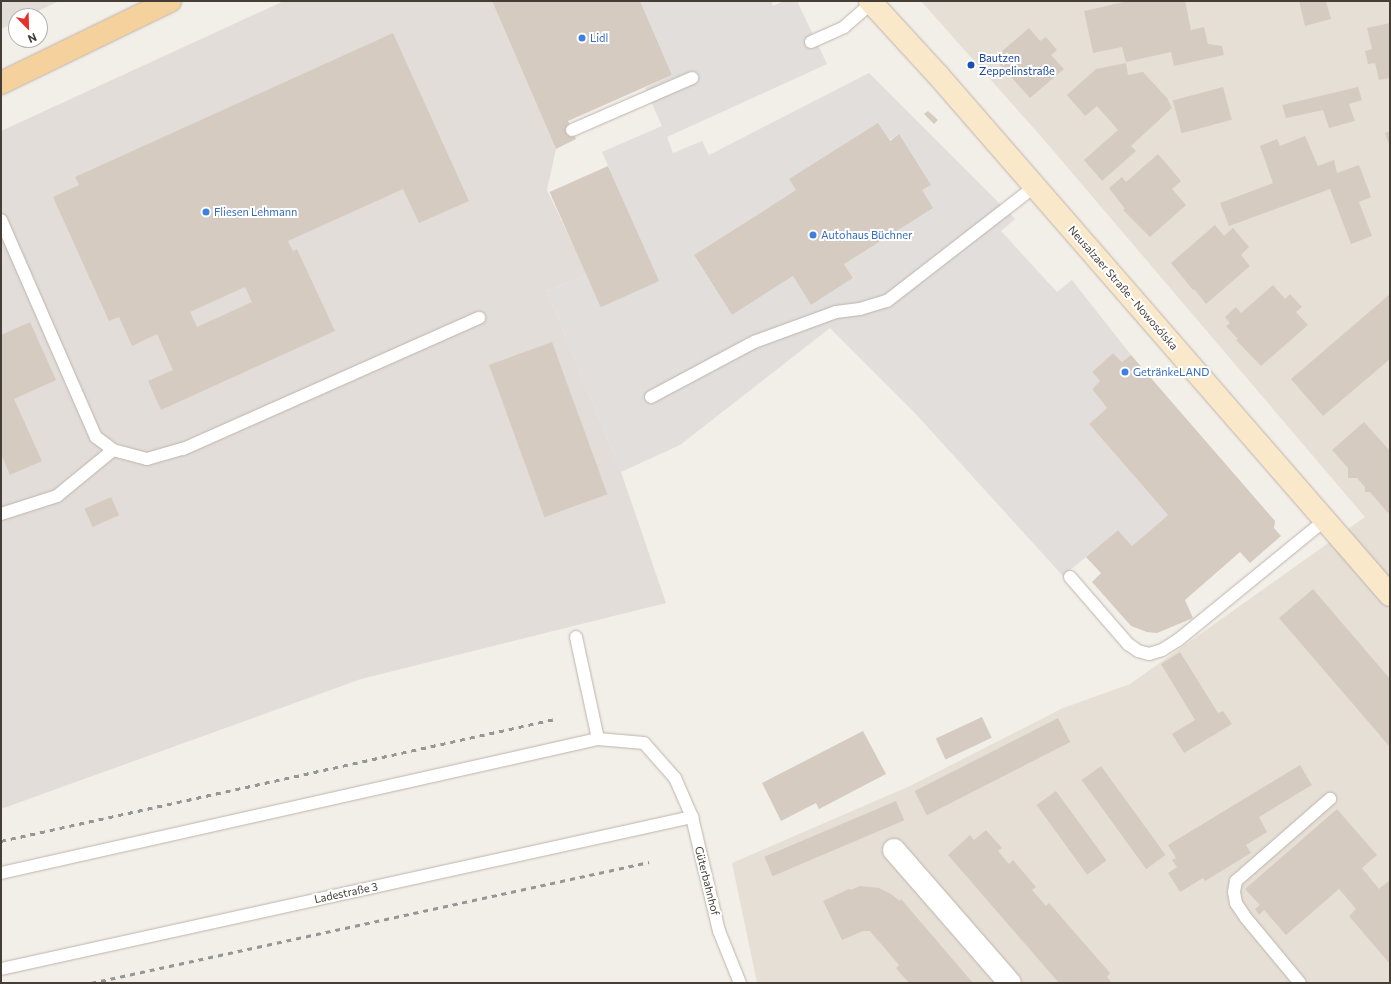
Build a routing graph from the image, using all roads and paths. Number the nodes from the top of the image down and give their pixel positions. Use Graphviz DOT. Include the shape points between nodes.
graph roads {
  1 [pos="170,1"];
  2 [pos="871,2"];
  3 [pos="811,42"];
  4 [pos="692,78"];
  5 [pos="1,83"];
  6 [pos="572,130"];
  7 [pos="1035,186"];
  8 [pos="1,220"];
  9 [pos="479,318"];
  10 [pos="651,396"];
  11 [pos="113,450"];
  12 [pos="1,514"];
  13 [pos="1325,520"];
  14 [pos="1070,577"];
  15 [pos="1390,595"];
  16 [pos="576,637"];
  17 [pos="598,739"];
  18 [pos="1330,799"];
  19 [pos="692,817"];
  20 [pos="894,850"];
  21 [pos="1,873"];
  22 [pos="1,969"];
  23 [pos="740,983"];
  24 [pos="1010,983"];
  25 [pos="1300,983"];
  1 -- 5 [label="main road"];
  2 -- 3 [label="lane" via="844,27"];
  2 -- 7 [label="main road, Neusalzaer Straße - Nowosólska"];
  4 -- 6 [label="lane"];
  7 -- 10 [label="lane" via="887,301 860,309 836,312 754,342"];
  7 -- 13 [label="main road, Neusalzaer Straße - Nowosólska"];
  8 -- 11 [label="lane" via="96,437"];
  9 -- 11 [label="lane" via="183,449 147,459"];
  11 -- 12 [label="lane" via="56,496"];
  13 -- 14 [label="lane" via="1178,640 1162,650 1149,654 1138,651 1128,644"];
  13 -- 15 [label="main road, Neusalzaer Straße - Nowosólska"];
  16 -- 17 [label="lane"];
  17 -- 19 [label="lane, Güterbahnhof" via="644,743 675,778"];
  17 -- 21 [label="lane, Güterbahnhof"];
  18 -- 25 [label="lane" via="1236,881 1234,892 1236,903 1246,918"];
  19 -- 22 [label="lane, Ladestraße 3"];
  19 -- 23 [label="lane, Güterbahnhof" via="719,931"];
  20 -- 24 [label="street"];
}
